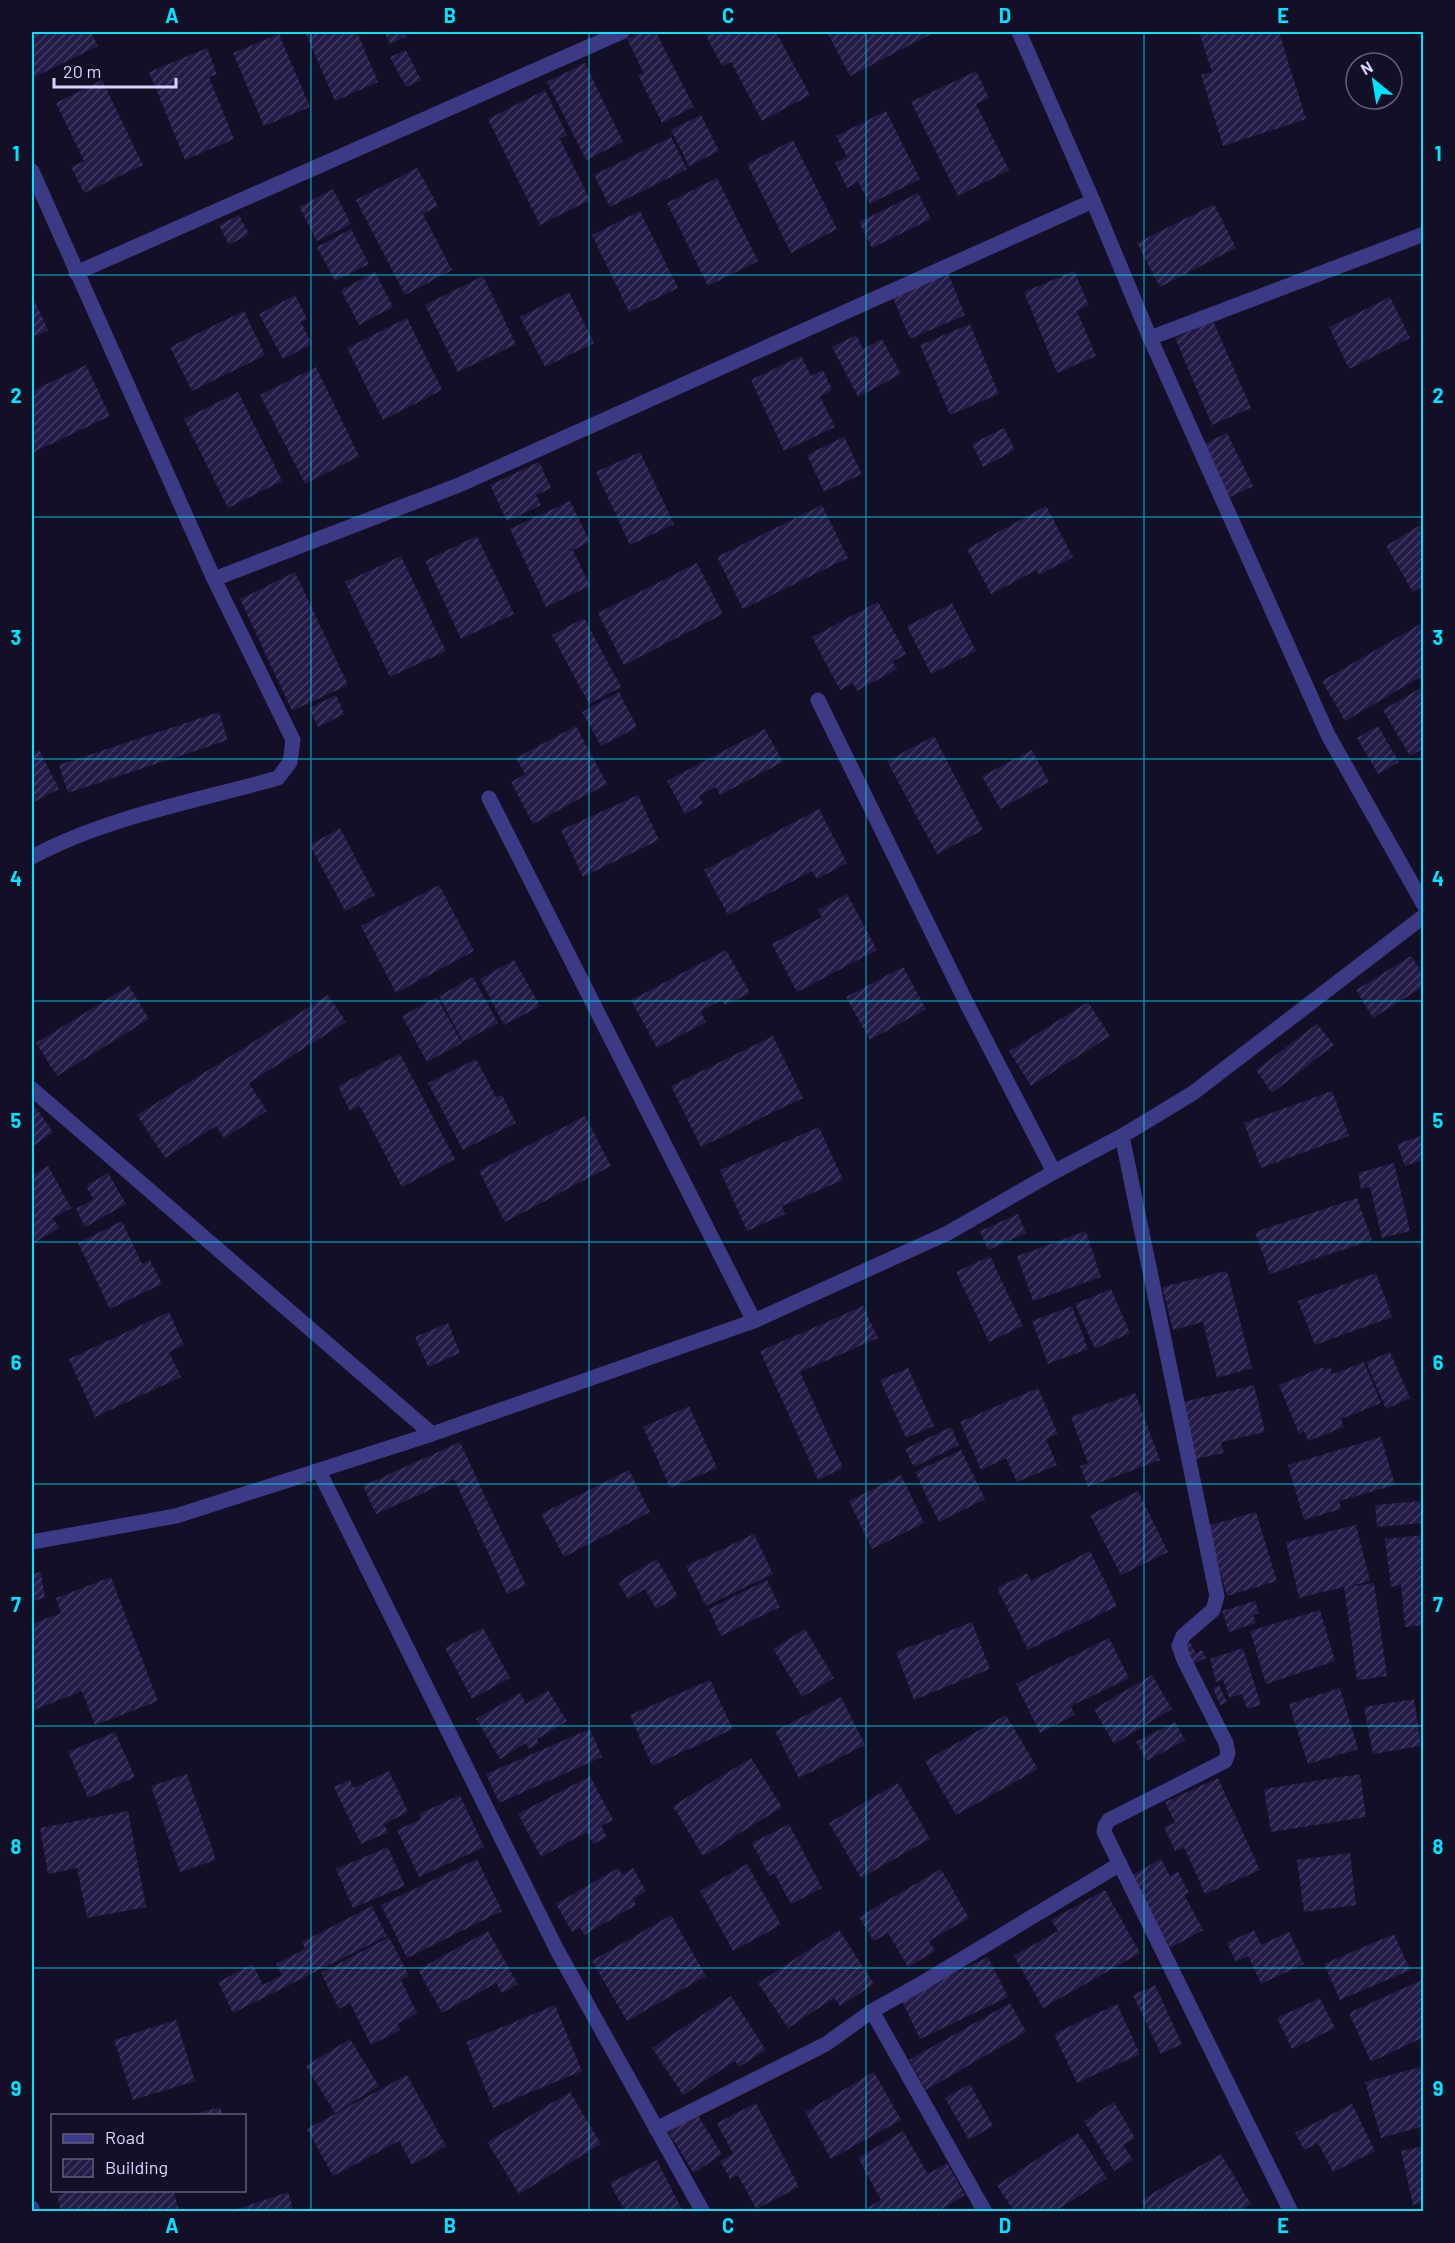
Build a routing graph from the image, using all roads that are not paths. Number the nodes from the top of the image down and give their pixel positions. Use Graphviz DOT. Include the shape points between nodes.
graph roads {
  1 [pos="622,32"];
  2 [pos="1019,32"];
  3 [pos="32,171"];
  4 [pos="1094,201"];
  5 [pos="1424,234"];
  6 [pos="76,273"];
  7 [pos="1150,338"];
  8 [pos="214,579"];
  9 [pos="818,700"];
  10 [pos="489,798"];
  11 [pos="32,857"];
  12 [pos="1424,905"];
  13 [pos="1424,916"];
  14 [pos="32,1089"];
  15 [pos="1122,1136"];
  16 [pos="1054,1172"];
  17 [pos="754,1321"];
  18 [pos="432,1434"];
  19 [pos="319,1471"];
  20 [pos="32,1542"];
  21 [pos="1120,1864"];
  22 [pos="872,2011"];
  23 [pos="656,2129"];
  24 [pos="704,2211"];
  25 [pos="985,2211"];
  26 [pos="1291,2211"];
  1 -- 6 [label="street"];
  2 -- 4 [label="street"];
  3 -- 6 [label="street"];
  4 -- 7 [label="street"];
  4 -- 8 [label="street" via="459,485"];
  5 -- 7 [label="street"];
  6 -- 8 [label="street"];
  7 -- 12 [label="street" via="1328,735"];
  8 -- 11 [label="street" via="293,740 290,762 278,778 130,818 56,844"];
  9 -- 16 [label="street"];
  10 -- 17 [label="street"];
  13 -- 15 [label="street" via="1193,1093"];
  14 -- 18 [label="street"];
  15 -- 16 [label="street"];
  15 -- 21 [label="street" via="1217,1596 1214,1610 1183,1636 1179,1646 1228,1753 1225,1761 1109,1820 1104,1832"];
  16 -- 17 [label="street" via="948,1233"];
  17 -- 18 [label="street"];
  18 -- 19 [label="street"];
  19 -- 20 [label="street" via="176,1516"];
  19 -- 23 [label="street" via="557,1950"];
  21 -- 22 [label="street"];
  21 -- 26 [label="street"];
  22 -- 23 [label="street" via="826,2044"];
  22 -- 25 [label="street"];
  23 -- 24 [label="street"];
}
